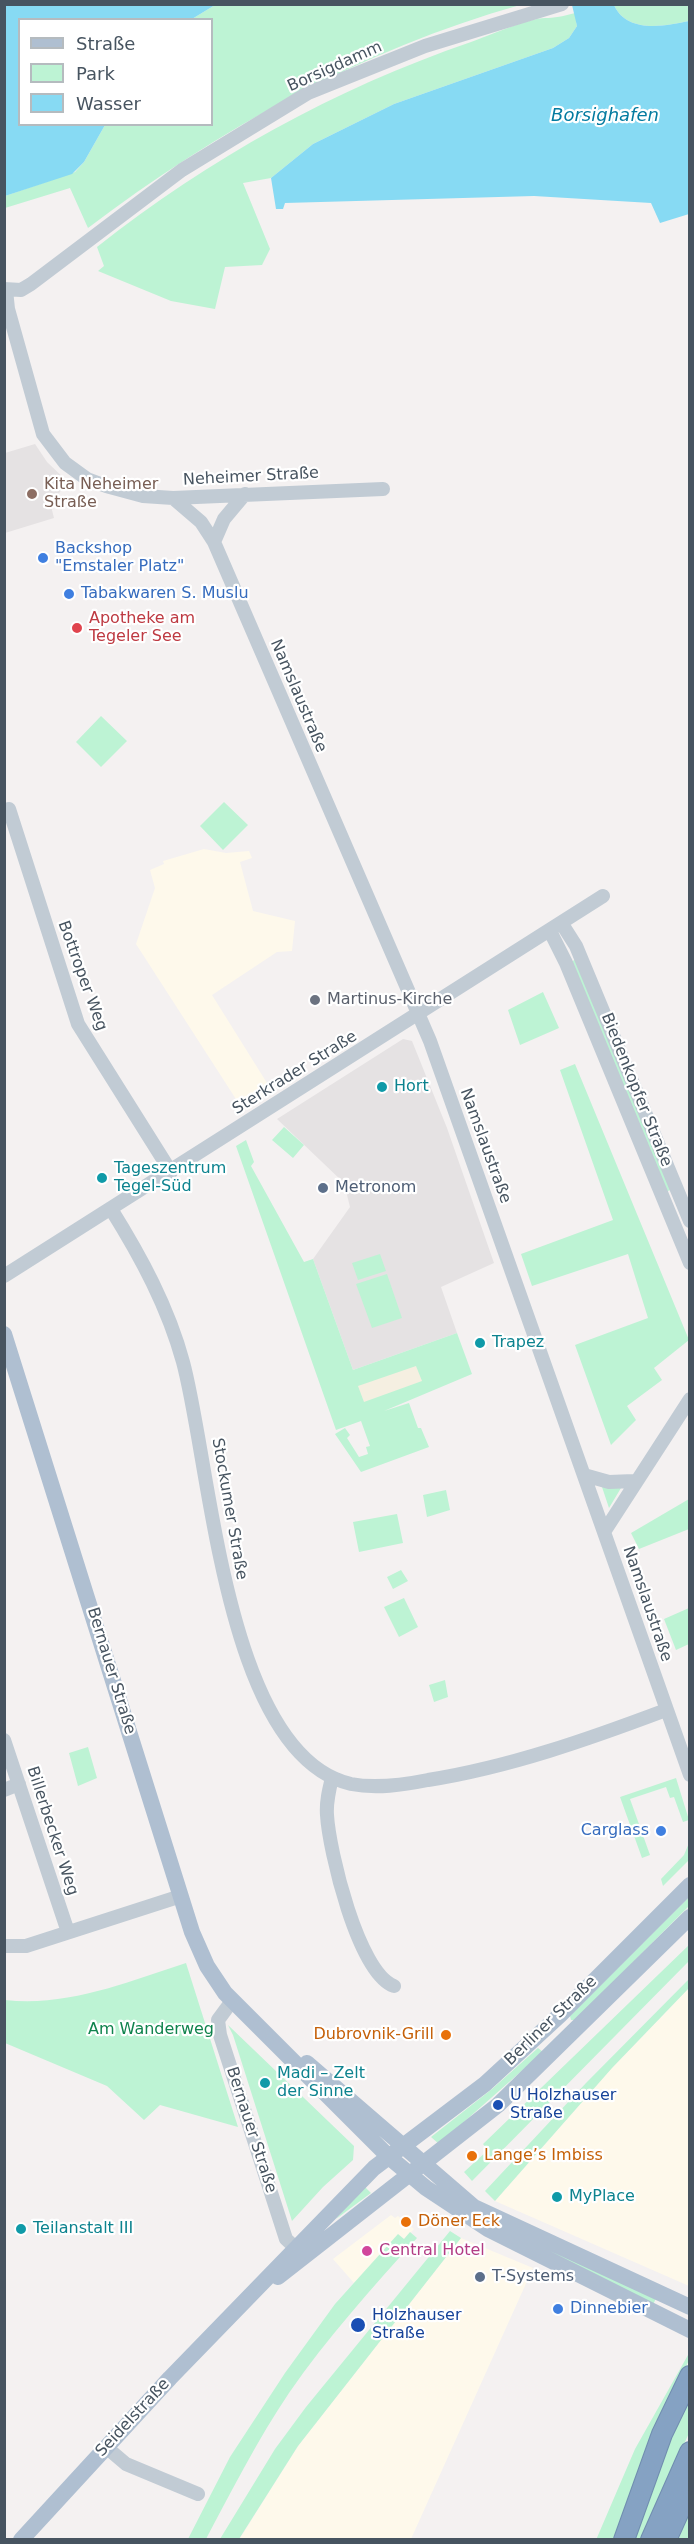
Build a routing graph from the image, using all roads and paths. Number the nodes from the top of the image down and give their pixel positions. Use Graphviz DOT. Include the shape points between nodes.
graph roads {
  1 [pos="562,4"];
  2 [pos="5,290"];
  3 [pos="382,489"];
  4 [pos="245,494"];
  5 [pos="173,498"];
  6 [pos="214,542"];
  7 [pos="9,809"];
  8 [pos="603,896"];
  9 [pos="562,924"];
  10 [pos="550,931"];
  11 [pos="417,1015"];
  12 [pos="171,1172"];
  13 [pos="111,1209"];
  14 [pos="690,1221"];
  15 [pos="690,1263"];
  16 [pos="4,1276"];
  17 [pos="4,1334"];
  18 [pos="690,1399"];
  19 [pos="584,1476"];
  20 [pos="634,1481"];
  21 [pos="604,1532"];
  22 [pos="666,1710"];
  23 [pos="4,1740"];
  24 [pos="690,1775"];
  25 [pos="332,1778"];
  26 [pos="19,1784"];
  27 [pos="4,1790"];
  28 [pos="690,1885"];
  29 [pos="182,1896"];
  30 [pos="690,1917"];
  31 [pos="68,1932"];
  32 [pos="4,1947"];
  33 [pos="394,1986"];
  34 [pos="234,2003"];
  35 [pos="403,2146"];
  36 [pos="389,2157"];
  37 [pos="425,2164"];
  38 [pos="410,2176"];
  39 [pos="299,2252"];
  40 [pos="690,2307"];
  41 [pos="690,2330"];
  42 [pos="690,2376"];
  43 [pos="106,2447"];
  44 [pos="690,2452"];
  45 [pos="690,2487"];
  46 [pos="198,2494"];
  47 [pos="21,2540"];
  48 [pos="624,2540"];
  49 [pos="651,2540"];
  50 [pos="666,2540"];
  1 -- 2 [label="street, Borsigdamm" via="425,46 308,93 182,170 31,284 21,290"];
  2 -- 5 [label="street, Neheimer Straße" via="43,434 51,447 87,479 142,496"];
  3 -- 4 [label="street, Neheimer Straße"];
  4 -- 5 [label="street, Neheimer Straße"];
  4 -- 6 [label="street" via="224,519"];
  5 -- 6 [label="street, Namslaustraße" via="201,522"];
  6 -- 11 [label="street, Namslaustraße"];
  7 -- 12 [label="street, Bottroper Weg" via="78,1024"];
  8 -- 9 [label="street, Sterkrader Straße"];
  9 -- 10 [label="street, Sterkrader Straße"];
  9 -- 14 [label="street, Biedenkopfer Straße" via="576,946"];
  10 -- 11 [label="street, Sterkrader Straße"];
  10 -- 15 [label="street, Biedenkopfer Straße"];
  11 -- 12 [label="street, Sterkrader Straße"];
  11 -- 19 [label="street, Namslaustraße"];
  12 -- 13 [label="street, Sterkrader Straße"];
  13 -- 16 [label="street, Sterkrader Straße"];
  13 -- 25 [label="street, Stockumer Straße" via="146,1268 183,1360 196,1414 216,1545 238,1631 288,1741 316,1770"];
  17 -- 29 [label="main road, Bernauer Straße"];
  18 -- 20 [label="street"];
  19 -- 20 [label="street" via="609,1482"];
  19 -- 21 [label="street, Namslaustraße"];
  20 -- 21 [label="street"];
  21 -- 22 [label="street, Namslaustraße"];
  22 -- 24 [label="street, Namslaustraße"];
  22 -- 25 [label="street, Stockumer Straße" via="538,1755 450,1777 378,1787"];
  23 -- 26 [label="street, Billerbecker Weg"];
  25 -- 33 [label="street" via="327,1813 340,1886 372,1963"];
  26 -- 27 [label="street"];
  26 -- 31 [label="street, Billerbecker Weg"];
  28 -- 35 [label="main road, Berliner Straße" via="485,2084"];
  29 -- 31 [label="street"];
  29 -- 34 [label="main road, Bernauer Straße" via="207,1966"];
  30 -- 37 [label="main road, Berliner Straße" via="498,2105"];
  31 -- 32 [label="street" via="26,1946"];
  34 -- 35 [label="main road, Bernauer Straße"];
  34 -- 36 [label="main road, Bernauer Straße"];
  34 -- 39 [label="street, Bernauer Straße" via="218,2020 220,2035 286,2238"];
  35 -- 36 [label="main road, Berliner Straße"];
  35 -- 37 [label="main road, Bernauer Straße"];
  36 -- 38 [label="main road, Bernauer Straße"];
  36 -- 39 [label="main road, Seidelstraße" via="374,2168"];
  37 -- 38 [label="main road, Berliner Straße"];
  37 -- 40 [label="main road" via="483,2213"];
  38 -- 39 [label="main road, Seidelstraße"];
  38 -- 41 [label="main road" via="488,2229"];
  39 -- 43 [label="main road, Seidelstraße" via="170,2378"];
  42 -- 48 [label="highway" via="663,2434"];
  43 -- 46 [label="street" via="126,2464"];
  43 -- 47 [label="main road, Seidelstraße"];
  44 -- 49 [label="highway"];
  45 -- 50 [label="highway"];
}
